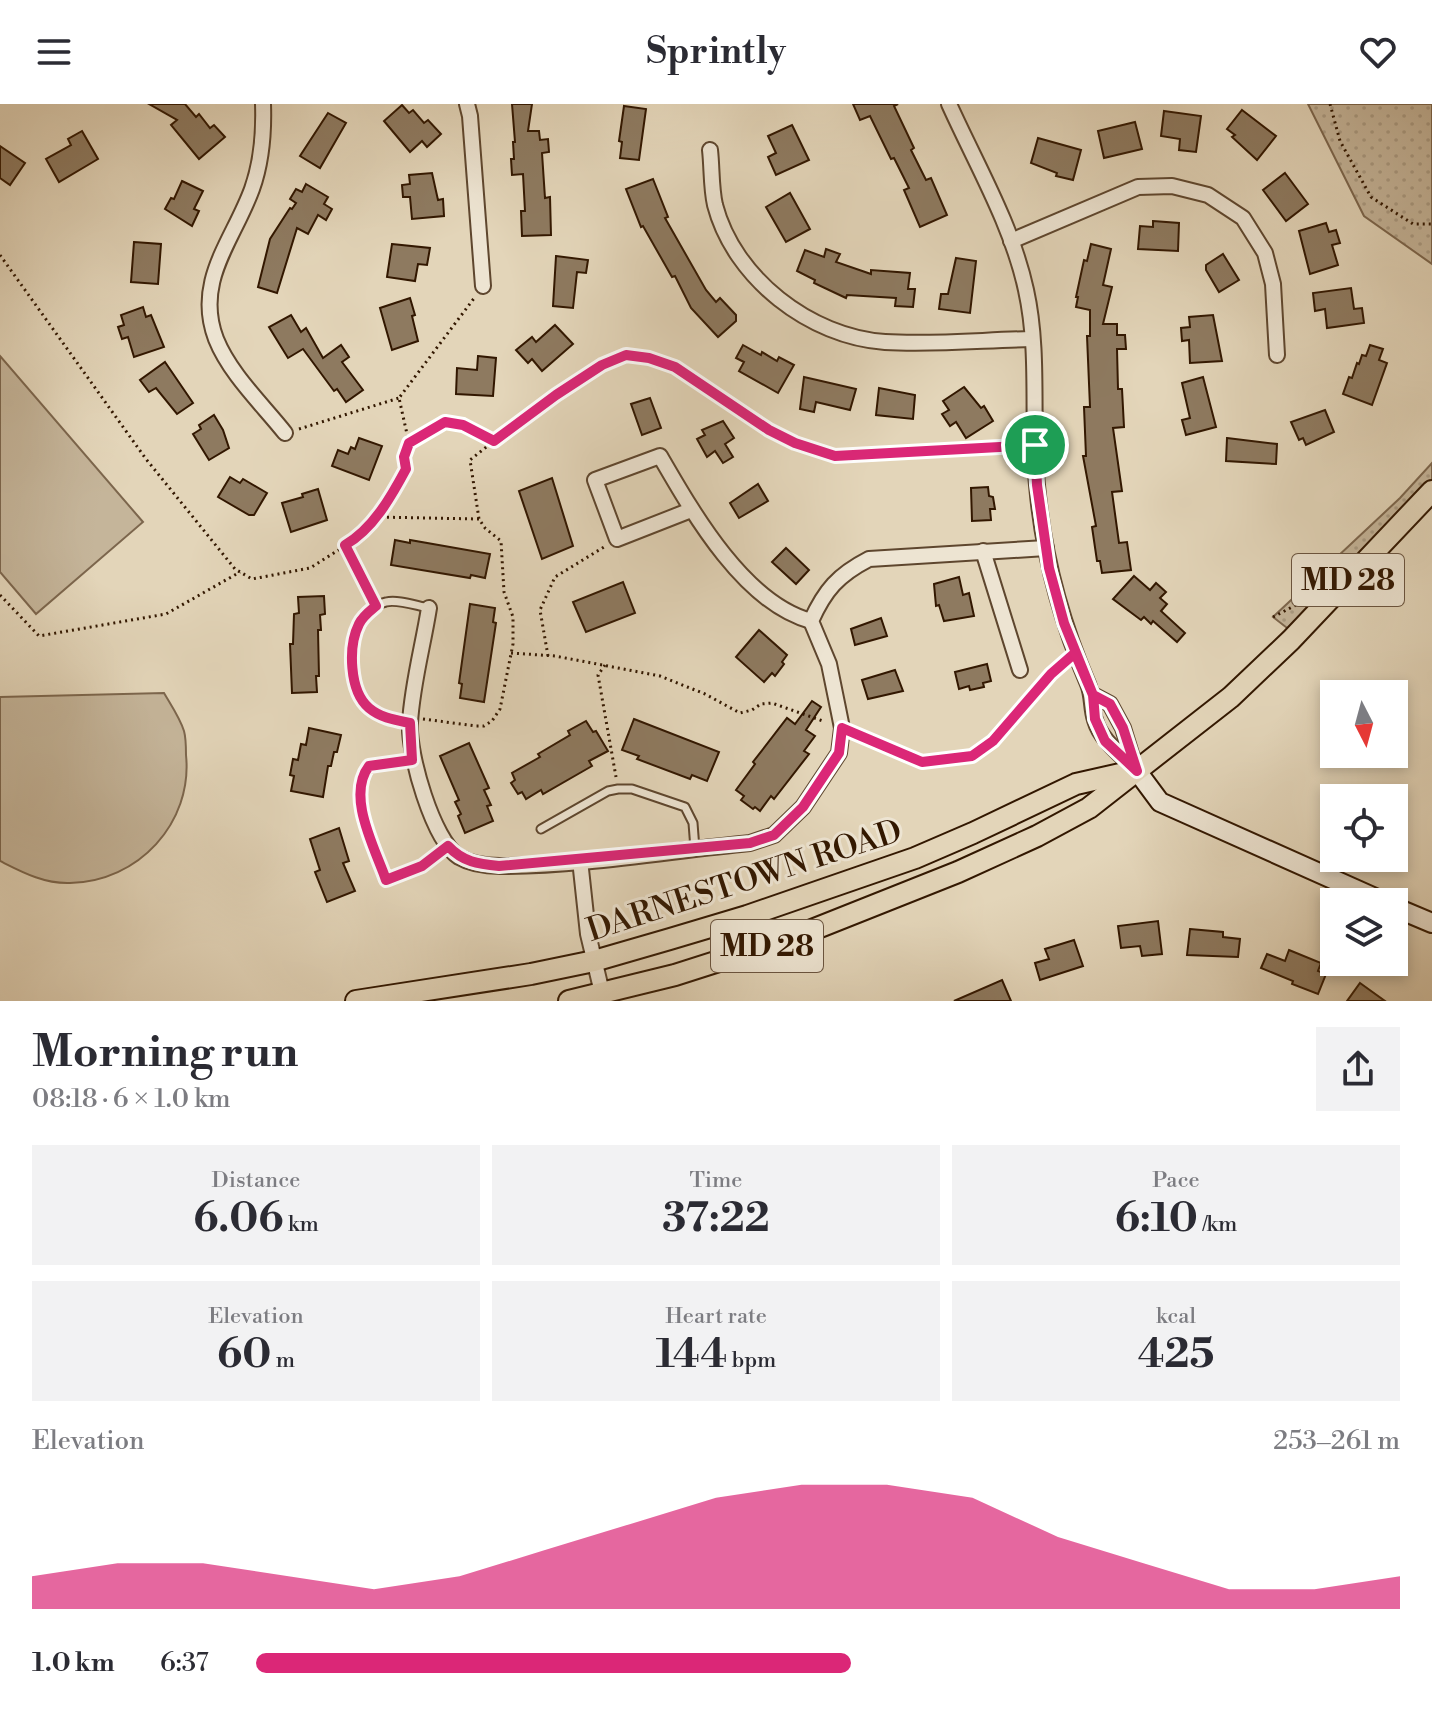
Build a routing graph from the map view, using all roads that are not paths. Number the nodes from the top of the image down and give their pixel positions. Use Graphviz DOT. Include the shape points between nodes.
graph roads {
  1 [pos="263,104"];
  2 [pos="467,104"];
  3 [pos="949,104"];
  4 [pos="710,150"];
  5 [pos="1011,241"];
  6 [pos="483,286"];
  7 [pos="1031,339"];
  8 [pos="1277,355"];
  9 [pos="285,433"];
  10 [pos="1432,491"];
  11 [pos="691,510"];
  12 [pos="1046,548"];
  13 [pos="983,551"];
  14 [pos="429,608"];
  15 [pos="811,621"];
  16 [pos="1020,670"];
  17 [pos="1093,695"];
  18 [pos="410,720"];
  19 [pos="412,760"];
  20 [pos="1137,771"];
  21 [pos="541,829"];
  22 [pos="448,846"];
  23 [pos="695,849"];
  24 [pos="580,860"];
  25 [pos="1353,888"];
  26 [pos="1408,913"];
  27 [pos="1432,923"];
  28 [pos="594,961"];
  29 [pos="603,998"];
  30 [pos="356,1001"];
  31 [pos="569,1001"];
  1 -- 9 [label="street" via="264,133 255,177 212,277 209,317 230,365"];
  2 -- 6 [label="street"];
  3 -- 5 [label="street"];
  4 -- 7 [label="street" via="715,204 731,244 764,287 811,321 841,334 884,342"];
  5 -- 7 [label="street" via="1026,291"];
  5 -- 8 [label="street" via="1138,187 1172,186 1208,195 1243,218 1265,253 1273,284"];
  7 -- 12 [label="street" via="1037,485"];
  10 -- 20 [label="main road, DARNESTOWN ROAD / MD 28" via="1231,697"];
  11 -- 11 [label="street" via="660,456 595,480 617,539"];
  11 -- 15 [label="street" via="744,577 793,617"];
  12 -- 13 [label="street"];
  12 -- 17 [label="street" via="1075,653"];
  13 -- 15 [label="street" via="869,559 827,591"];
  13 -- 16 [label="street"];
  14 -- 18 [label="street"];
  14 -- 18 [label="lane" via="389,601 376,606 356,630 354,677 366,706 383,717"];
  15 -- 23 [label="street" via="829,664 842,728 839,753 803,807 774,835"];
  17 -- 20 [label="street" via="1110,704"];
  17 -- 20 [label="street" via="1095,719 1105,741"];
  18 -- 19 [label="street"];
  19 -- 22 [label="street"];
  19 -- 22 [label="lane" via="369,766 359,788 386,880 422,866"];
  20 -- 25 [label="street" via="1160,802"];
  20 -- 28 [label="main road, DARNESTOWN ROAD / MD 28" via="1076,784 959,840 827,889"];
  20 -- 29 [label="main road, DARNESTOWN ROAD / MD 28" via="1089,808 958,872 745,954"];
  21 -- 23 [label="lane" via="608,791 632,789 685,807 693,823"];
  22 -- 24 [label="street" via="474,864"];
  23 -- 24 [label="street"];
  24 -- 28 [label="street"];
  26 -- 27 [label="street"];
  28 -- 29 [label="street"];
  28 -- 30 [label="main road, DARNESTOWN ROAD / MD 28"];
  29 -- 31 [label="main road, DARNESTOWN ROAD / MD 28"];
}
